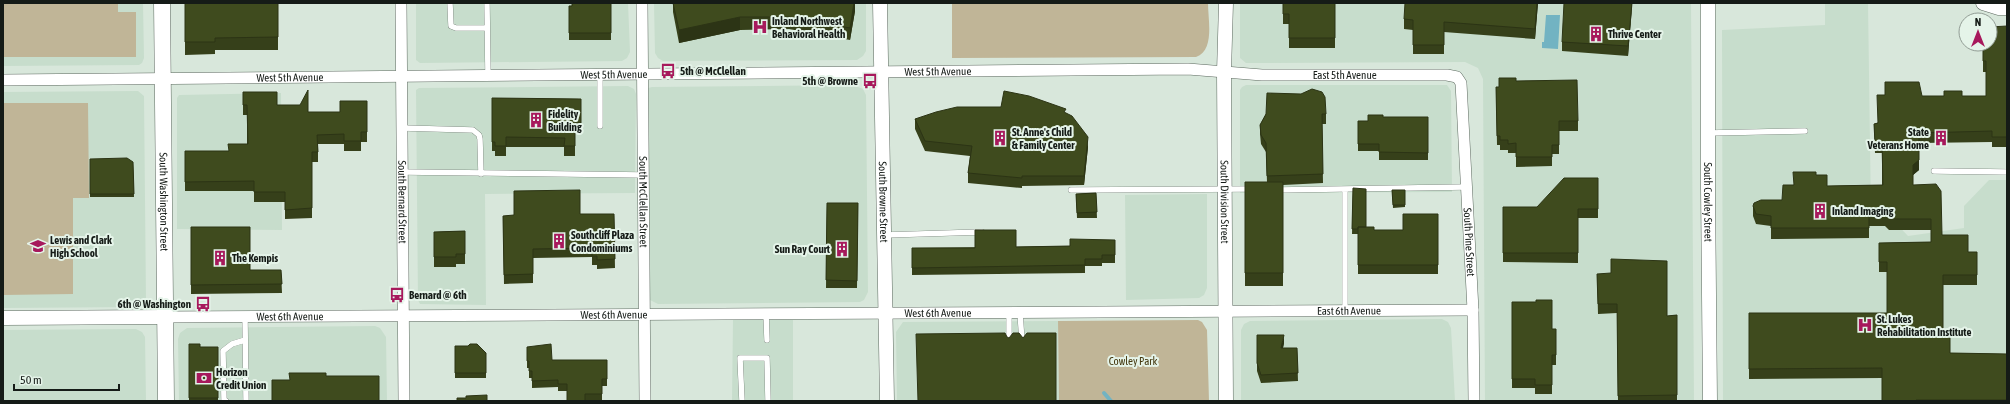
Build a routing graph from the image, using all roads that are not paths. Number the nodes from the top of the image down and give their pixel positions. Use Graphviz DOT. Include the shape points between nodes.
graph roads {
  1 [pos="162,3"];
  2 [pos="401,3"];
  3 [pos="450,3"];
  4 [pos="486,3"];
  5 [pos="642,3"];
  6 [pos="880,3"];
  7 [pos="1708,3"];
  8 [pos="1983,3"];
  9 [pos="1224,6"];
  10 [pos="2007,8"];
  11 [pos="487,28"];
  12 [pos="882,71"];
  13 [pos="1224,72"];
  14 [pos="600,74"];
  15 [pos="642,74"];
  16 [pos="488,76"];
  17 [pos="402,77"];
  18 [pos="162,79"];
  19 [pos="3,80"];
  20 [pos="1461,83"];
  21 [pos="600,126"];
  22 [pos="402,128"];
  23 [pos="1805,131"];
  24 [pos="1708,132"];
  25 [pos="1934,171"];
  26 [pos="402,172"];
  27 [pos="2007,172"];
  28 [pos="481,174"];
  29 [pos="644,175"];
  30 [pos="1467,187"];
  31 [pos="1225,189"];
  32 [pos="1071,190"];
  33 [pos="1259,190"];
  34 [pos="1267,190"];
  35 [pos="1345,190"];
  36 [pos="992,232"];
  37 [pos="884,235"];
  38 [pos="1473,310"];
  39 [pos="1345,311"];
  40 [pos="886,312"];
  41 [pos="1014,312"];
  42 [pos="1225,312"];
  43 [pos="766,313"];
  44 [pos="404,315"];
  45 [pos="645,315"];
  46 [pos="244,316"];
  47 [pos="165,317"];
  48 [pos="3,318"];
  49 [pos="245,340"];
  50 [pos="767,340"];
  51 [pos="1009,346"];
  52 [pos="1023,346"];
  53 [pos="885,397"];
  54 [pos="166,401"];
  55 [pos="226,401"];
  56 [pos="246,401"];
  57 [pos="404,401"];
  58 [pos="645,401"];
  59 [pos="742,401"];
  60 [pos="768,401"];
  61 [pos="1226,401"];
  62 [pos="1474,401"];
  63 [pos="1710,401"];
  1 -- 18 [label="main road, South Washington Street"];
  2 -- 17 [label="street, South Bernard Street"];
  3 -- 11 [label="lane" via="451,26"];
  4 -- 11 [label="lane"];
  5 -- 15 [label="street, South McClellan Street"];
  6 -- 12 [label="street, South Browne Street"];
  7 -- 24 [label="street, South Cowley Street"];
  8 -- 10 [label="street"];
  9 -- 13 [label="street, South Division Street"];
  11 -- 16 [label="lane"];
  12 -- 13 [label="street, West 5th Avenue" via="1188,69"];
  12 -- 15 [label="street, West 5th Avenue"];
  12 -- 37 [label="street, South Browne Street"];
  13 -- 20 [label="street, East 5th Avenue" via="1262,75 1430,73 1457,77"];
  13 -- 31 [label="street, South Division Street"];
  14 -- 15 [label="street, West 5th Avenue"];
  14 -- 16 [label="street, West 5th Avenue"];
  14 -- 21 [label="lane"];
  15 -- 29 [label="street, South McClellan Street"];
  16 -- 17 [label="street, West 5th Avenue"];
  17 -- 18 [label="street, West 5th Avenue"];
  17 -- 22 [label="street, South Bernard Street"];
  18 -- 19 [label="street, West 5th Avenue"];
  18 -- 47 [label="main road, South Washington Street"];
  20 -- 30 [label="street, South Pine Street"];
  22 -- 26 [label="street, South Bernard Street"];
  22 -- 28 [label="lane" via="473,130 480,139"];
  23 -- 24 [label="lane"];
  24 -- 63 [label="street, South Cowley Street"];
  25 -- 27 [label="lane"];
  26 -- 28 [label="lane"];
  26 -- 44 [label="street, South Bernard Street"];
  28 -- 29 [label="lane"];
  29 -- 45 [label="street, South McClellan Street"];
  30 -- 35 [label="lane"];
  30 -- 38 [label="street, South Pine Street"];
  31 -- 32 [label="lane"];
  31 -- 33 [label="lane"];
  31 -- 42 [label="street, South Division Street"];
  34 -- 35 [label="lane"];
  35 -- 39 [label="lane"];
  36 -- 37 [label="lane"];
  37 -- 40 [label="street, South Browne Street"];
  38 -- 39 [label="street, East 6th Avenue"];
  38 -- 62 [label="street, South Pine Street"];
  39 -- 42 [label="street, East 6th Avenue"];
  40 -- 41 [label="street, West 6th Avenue"];
  40 -- 43 [label="street, West 6th Avenue"];
  40 -- 53 [label="street, South Browne Street"];
  41 -- 42 [label="street, West 6th Avenue"];
  41 -- 51 [label="lane"];
  41 -- 52 [label="lane"];
  42 -- 61 [label="street, South Division Street"];
  43 -- 45 [label="street, West 6th Avenue"];
  43 -- 50 [label="lane"];
  44 -- 45 [label="street, West 6th Avenue"];
  44 -- 46 [label="street, West 6th Avenue"];
  44 -- 57 [label="street, South Bernard Street"];
  45 -- 58 [label="street, South McClellan Street"];
  46 -- 47 [label="street, West 6th Avenue"];
  46 -- 49 [label="lane"];
  47 -- 48 [label="street, West 6th Avenue"];
  47 -- 54 [label="main road, South Washington Street"];
  49 -- 55 [label="lane" via="232,344 223,351"];
  49 -- 56 [label="lane"];
  59 -- 60 [label="lane" via="740,358 767,358"];
}
